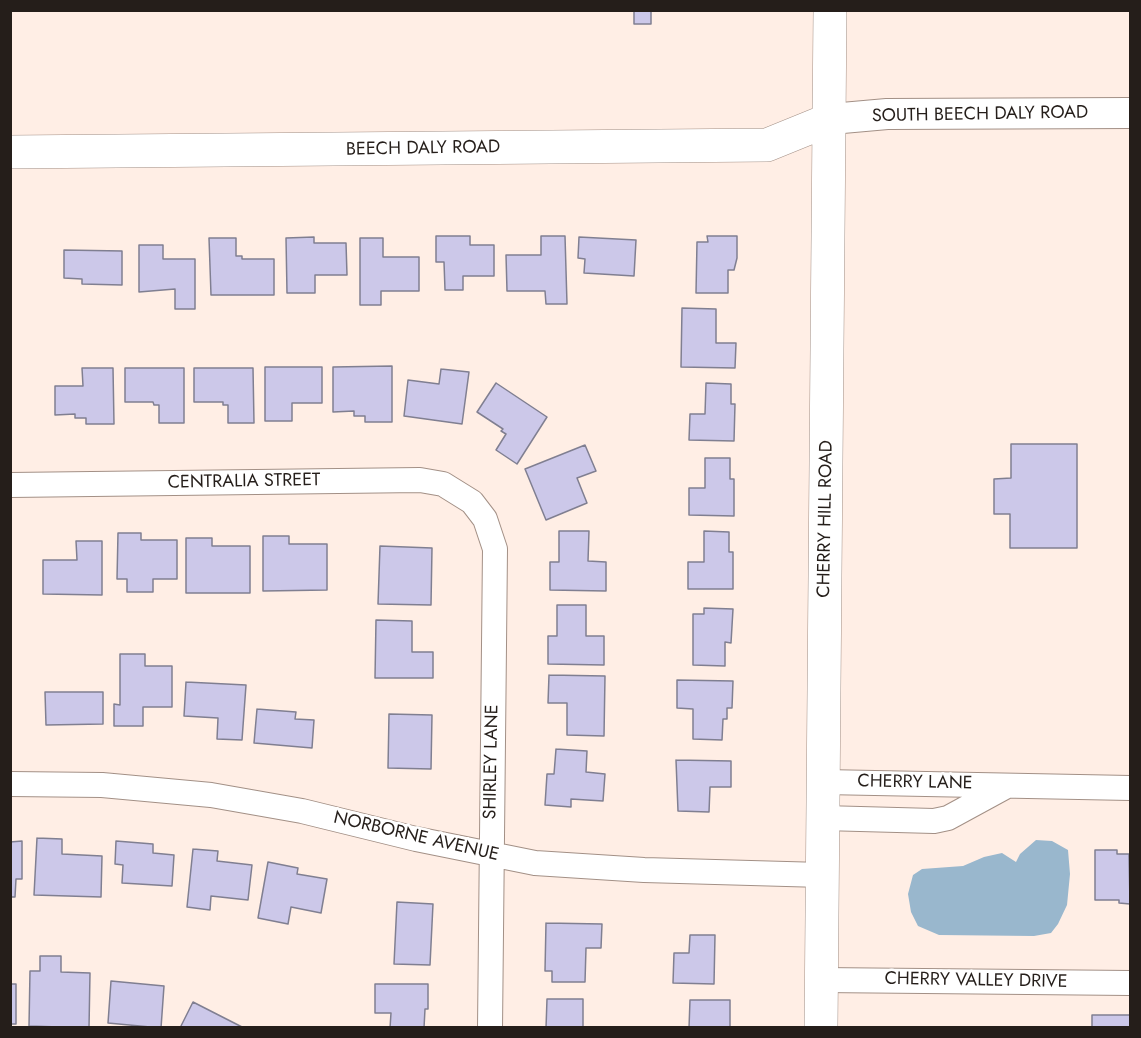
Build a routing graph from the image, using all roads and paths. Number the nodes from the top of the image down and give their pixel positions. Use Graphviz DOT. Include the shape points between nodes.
graph roads {
  1 [pos="830,10"];
  2 [pos="1131,113"];
  3 [pos="831,119"];
  4 [pos="10,152"];
  5 [pos="10,485"];
  6 [pos="472,502"];
  7 [pos="824,782"];
  8 [pos="10,784"];
  9 [pos="1005,788"];
  10 [pos="1131,788"];
  11 [pos="823,818"];
  12 [pos="491,853"];
  13 [pos="822,875"];
  14 [pos="821,980"];
  15 [pos="1131,983"];
  16 [pos="490,1028"];
  17 [pos="821,1028"];
  1 -- 3 [label="main road, CHERRY HILL ROAD"];
  2 -- 3 [label="street, SOUTH BEECH DALY ROAD" via="887,114"];
  3 -- 4 [label="main road, BEECH DALY ROAD" via="767,145"];
  3 -- 7 [label="main road, CHERRY HILL ROAD"];
  5 -- 6 [label="street, CENTRALIA STREET" via="420,480 443,484"];
  6 -- 12 [label="street, SHIRLEY LANE" via="485,519 495,549"];
  7 -- 9 [label="street, CHERRY LANE" via="969,783"];
  7 -- 11 [label="main road, CHERRY HILL ROAD"];
  8 -- 12 [label="street, NORBORNE AVENUE" via="102,784 212,795"];
  9 -- 10 [label="street, CHERRY LANE"];
  9 -- 11 [label="street, CHERRY LANE" via="948,818"];
  11 -- 13 [label="main road, CHERRY HILL ROAD"];
  12 -- 13 [label="street, NORBORNE AVENUE" via="546,864"];
  12 -- 16 [label="street, SHIRLEY LANE"];
  13 -- 14 [label="main road, CHERRY HILL ROAD"];
  14 -- 15 [label="street, CHERRY VALLEY DRIVE"];
  14 -- 17 [label="main road, CHERRY HILL ROAD"];
}
